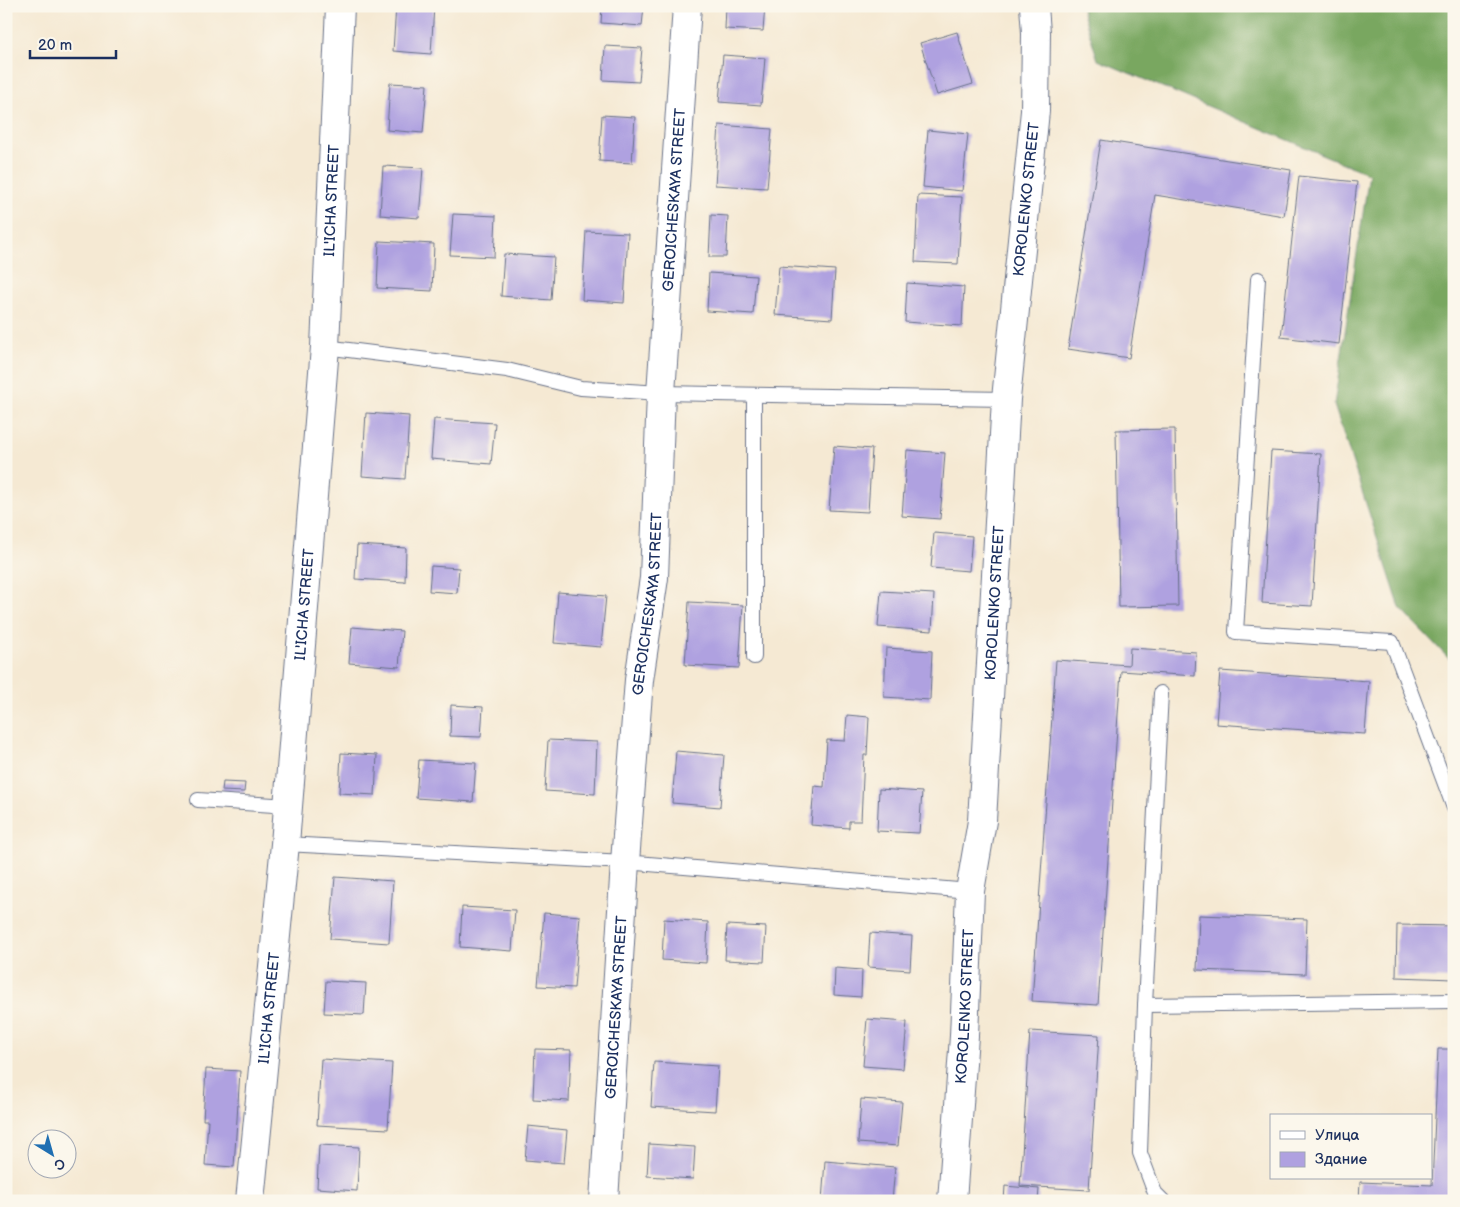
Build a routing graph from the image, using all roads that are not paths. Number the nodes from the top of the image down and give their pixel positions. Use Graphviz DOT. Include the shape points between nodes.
graph roads {
  1 [pos="340,6"];
  2 [pos="687,6"];
  3 [pos="1034,6"];
  4 [pos="1258,279"];
  5 [pos="325,347"];
  6 [pos="660,393"];
  7 [pos="754,396"];
  8 [pos="1006,399"];
  9 [pos="754,656"];
  10 [pos="1160,693"];
  11 [pos="198,800"];
  12 [pos="288,806"];
  13 [pos="1454,808"];
  14 [pos="285,844"];
  15 [pos="625,862"];
  16 [pos="970,891"];
  17 [pos="1454,1001"];
  18 [pos="1145,1005"];
  19 [pos="250,1201"];
  20 [pos="604,1201"];
  21 [pos="952,1201"];
  22 [pos="1163,1201"];
  1 -- 5 [label="street, IL'ICHA STREET"];
  2 -- 6 [label="street, GEROICHESKAYA STREET"];
  3 -- 8 [label="street, KOROLENKO STREET" via="1035,111"];
  4 -- 13 [label="lane" via="1236,632 1392,642"];
  5 -- 6 [label="lane" via="507,370 581,388"];
  5 -- 12 [label="street, IL'ICHA STREET"];
  6 -- 7 [label="lane"];
  6 -- 15 [label="street, GEROICHESKAYA STREET" via="654,578 639,680"];
  7 -- 8 [label="lane"];
  7 -- 9 [label="lane"];
  8 -- 16 [label="street, KOROLENKO STREET" via="982,822"];
  10 -- 18 [label="lane"];
  11 -- 12 [label="lane"];
  12 -- 14 [label="street, IL'ICHA STREET"];
  14 -- 15 [label="lane"];
  14 -- 19 [label="street, IL'ICHA STREET"];
  15 -- 16 [label="lane"];
  15 -- 20 [label="street, GEROICHESKAYA STREET"];
  16 -- 21 [label="street, KOROLENKO STREET"];
  17 -- 18 [label="lane"];
  18 -- 22 [label="lane" via="1140,1152 1155,1193"];
}
